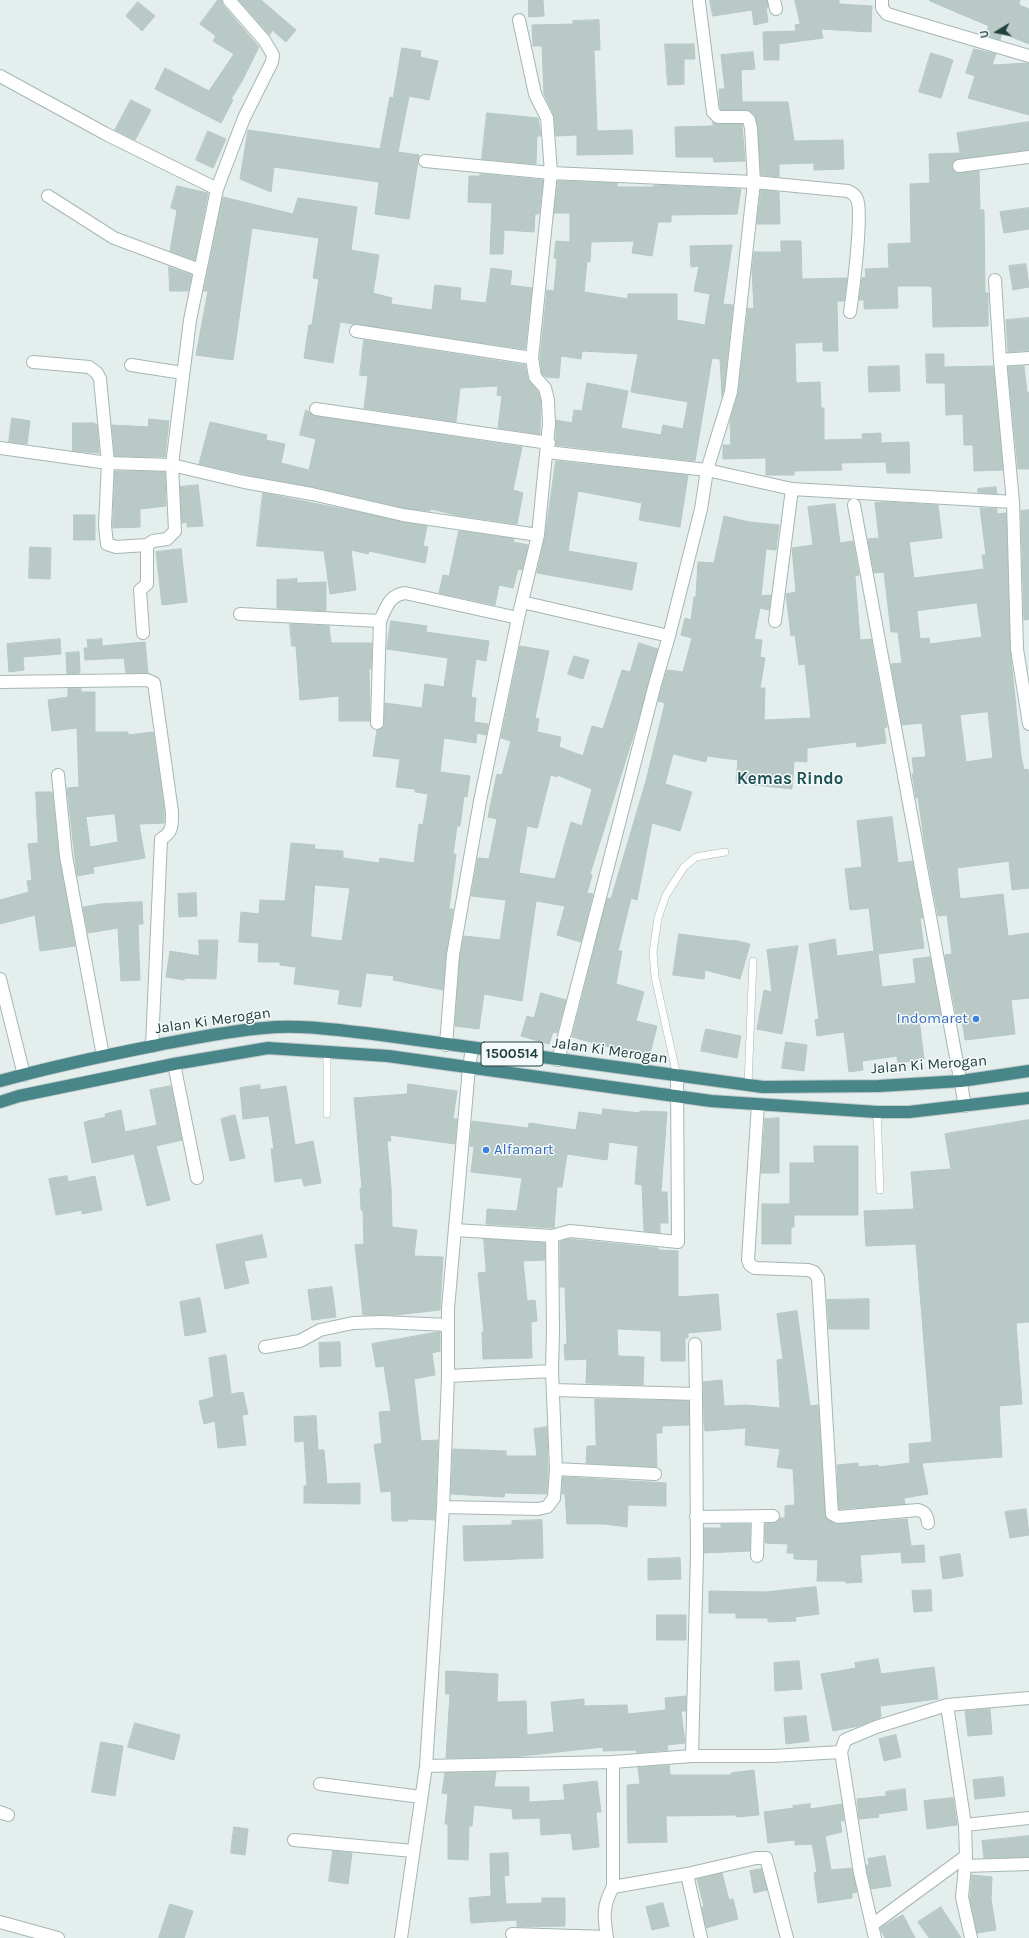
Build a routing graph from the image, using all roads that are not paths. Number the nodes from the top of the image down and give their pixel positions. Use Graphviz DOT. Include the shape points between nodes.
graph roads {
  1 [pos="230,0"];
  2 [pos="882,0"];
  3 [pos="699,2"];
  4 [pos="519,20"];
  5 [pos="1029,56"];
  6 [pos="0,76"];
  7 [pos="1029,157"];
  8 [pos="425,161"];
  9 [pos="959,166"];
  10 [pos="551,173"];
  11 [pos="754,182"];
  12 [pos="217,189"];
  13 [pos="48,196"];
  14 [pos="200,270"];
  15 [pos="995,280"];
  16 [pos="850,312"];
  17 [pos="356,331"];
  18 [pos="532,358"];
  19 [pos="1029,358"];
  20 [pos="1000,360"];
  21 [pos="33,362"];
  22 [pos="131,365"];
  23 [pos="183,372"];
  24 [pos="316,409"];
  25 [pos="548,447"];
  26 [pos="0,448"];
  27 [pos="108,463"];
  28 [pos="172,465"];
  29 [pos="707,470"];
  30 [pos="792,489"];
  31 [pos="1013,502"];
  32 [pos="854,505"];
  33 [pos="538,535"];
  34 [pos="147,545"];
  35 [pos="522,602"];
  36 [pos="240,614"];
  37 [pos="518,618"];
  38 [pos="775,621"];
  39 [pos="380,622"];
  40 [pos="143,634"];
  41 [pos="670,636"];
  42 [pos="0,682"];
  43 [pos="377,723"];
  44 [pos="1029,724"];
  45 [pos="58,775"];
  46 [pos="725,852"];
  47 [pos="753,961"];
  48 [pos="0,979"];
  49 [pos="446,1045"];
  50 [pos="152,1046"];
  51 [pos="472,1048"];
  52 [pos="327,1051"];
  53 [pos="103,1056"];
  54 [pos="558,1060"];
  55 [pos="174,1064"];
  56 [pos="469,1067"];
  57 [pos="1029,1071"];
  58 [pos="24,1075"];
  59 [pos="677,1076"];
  60 [pos="0,1081"];
  61 [pos="961,1081"];
  62 [pos="748,1085"];
  63 [pos="678,1097"];
  64 [pos="1029,1098"];
  65 [pos="0,1102"];
  66 [pos="758,1104"];
  67 [pos="965,1106"];
  68 [pos="877,1112"];
  69 [pos="326,1114"];
  70 [pos="197,1178"];
  71 [pos="880,1190"];
  72 [pos="455,1230"];
  73 [pos="552,1236"];
  74 [pos="448,1325"];
  75 [pos="695,1344"];
  76 [pos="264,1347"];
  77 [pos="552,1370"];
  78 [pos="448,1376"];
  79 [pos="553,1390"];
  80 [pos="696,1394"];
  81 [pos="556,1469"];
  82 [pos="655,1474"];
  83 [pos="443,1507"];
  84 [pos="758,1516"];
  85 [pos="773,1516"];
  86 [pos="696,1517"];
  87 [pos="928,1523"];
  88 [pos="757,1556"];
  89 [pos="1029,1698"];
  90 [pos="947,1704"];
  91 [pos="841,1752"];
  92 [pos="692,1756"];
  93 [pos="613,1762"];
  94 [pos="426,1766"];
  95 [pos="320,1784"];
  96 [pos="421,1797"];
  97 [pos="1029,1818"];
  98 [pos="965,1825"];
  99 [pos="294,1840"];
  100 [pos="413,1851"];
  101 [pos="966,1861"];
  102 [pos="1029,1864"];
  103 [pos="687,1874"];
  104 [pos="613,1887"];
  105 [pos="0,1922"];
  106 [pos="872,1925"];
  107 [pos="512,1934"];
  108 [pos="58,1938"];
  109 [pos="400,1938"];
  110 [pos="607,1938"];
  111 [pos="701,1938"];
  112 [pos="787,1938"];
  113 [pos="875,1938"];
  114 [pos="971,1938"];
  1 -- 12 [label="street" via="264,40 273,55 272,62 244,118"];
  2 -- 5 [label="street" via="882,8 887,14"];
  3 -- 11 [label="street" via="713,112 718,117 746,117 749,120"];
  4 -- 10 [label="street" via="535,94 547,118"];
  6 -- 12 [label="street" via="106,134"];
  7 -- 9 [label="street"];
  8 -- 10 [label="street"];
  10 -- 11 [label="street"];
  10 -- 18 [label="street"];
  11 -- 16 [label="street" via="841,189 854,193 858,199 859,219"];
  11 -- 29 [label="street" via="731,392"];
  12 -- 14 [label="street"];
  13 -- 14 [label="street" via="114,238"];
  14 -- 23 [label="street"];
  15 -- 20 [label="street"];
  17 -- 18 [label="street"];
  18 -- 25 [label="street" via="535,376 545,388 548,400"];
  19 -- 20 [label="street"];
  20 -- 31 [label="street"];
  21 -- 27 [label="street" via="90,367 97,373 100,379"];
  22 -- 23 [label="street"];
  23 -- 28 [label="street"];
  24 -- 25 [label="street"];
  25 -- 29 [label="street"];
  25 -- 33 [label="street"];
  26 -- 27 [label="street"];
  27 -- 28 [label="street"];
  27 -- 34 [label="street" via="105,526 107,544"];
  28 -- 33 [label="street" via="403,515"];
  28 -- 34 [label="street" via="175,531 167,538"];
  29 -- 30 [label="street"];
  29 -- 41 [label="street"];
  30 -- 31 [label="street"];
  30 -- 38 [label="street"];
  31 -- 44 [label="street" via="1017,649"];
  32 -- 61 [label="street"];
  33 -- 35 [label="street"];
  34 -- 40 [label="street" via="147,584 140,590"];
  35 -- 37 [label="street"];
  35 -- 41 [label="street"];
  36 -- 39 [label="street"];
  37 -- 39 [label="street" via="405,593 398,594 390,600"];
  37 -- 49 [label="street" via="480,801 453,955"];
  39 -- 43 [label="street"];
  41 -- 54 [label="street" via="655,684"];
  42 -- 50 [label="street" via="147,680 154,684 172,828 168,835 161,839"];
  45 -- 53 [label="street" via="66,856"];
  46 -- 59 [label="lane" via="696,857 684,867 666,895 658,918 652,952 655,977"];
  47 -- 62 [label="lane"];
  48 -- 58 [label="street"];
  49 -- 50 [label="highway, Jalan Ki Merogan / 1500514" via="324,1029 265,1028"];
  49 -- 51 [label="highway, Jalan Ki Merogan / 1500514"];
  50 -- 53 [label="highway, Jalan Ki Merogan / 1500514"];
  51 -- 54 [label="highway, Jalan Ki Merogan / 1500514"];
  51 -- 56 [label="street"];
  52 -- 55 [label="highway, 1500514" via="268,1048"];
  52 -- 56 [label="highway, 1500514"];
  52 -- 69 [label="lane"];
  53 -- 58 [label="highway, Jalan Ki Merogan / 1500514"];
  54 -- 59 [label="highway, Jalan Ki Merogan / 1500514"];
  55 -- 65 [label="highway, 1500514"];
  55 -- 70 [label="street"];
  56 -- 63 [label="highway, 1500514"];
  56 -- 72 [label="street"];
  57 -- 61 [label="highway, Jalan Ki Merogan / 1500514"];
  58 -- 60 [label="highway, Jalan Ki Merogan / 1500514"];
  59 -- 62 [label="highway, Jalan Ki Merogan / 1500514"];
  59 -- 63 [label="street"];
  61 -- 62 [label="highway, Jalan Ki Merogan / 1500514" via="879,1086"];
  61 -- 67 [label="street"];
  63 -- 66 [label="highway, 1500514"];
  63 -- 73 [label="street" via="678,1242 570,1231"];
  64 -- 67 [label="highway, 1500514"];
  66 -- 68 [label="highway, 1500514"];
  66 -- 87 [label="street" via="748,1260 755,1268 808,1270 814,1272 818,1278 832,1514 838,1517 918,1510 927,1516"];
  67 -- 68 [label="highway, 1500514" via="909,1112"];
  68 -- 71 [label="lane"];
  72 -- 73 [label="street"];
  72 -- 74 [label="street"];
  73 -- 77 [label="street"];
  74 -- 76 [label="street" via="353,1323 320,1330 300,1341"];
  74 -- 78 [label="street"];
  75 -- 80 [label="street"];
  77 -- 78 [label="street"];
  77 -- 79 [label="street"];
  78 -- 83 [label="street"];
  79 -- 80 [label="street"];
  79 -- 81 [label="street"];
  80 -- 86 [label="street"];
  81 -- 82 [label="street"];
  81 -- 83 [label="street" via="554,1498 547,1506 538,1509"];
  83 -- 94 [label="street"];
  84 -- 85 [label="street"];
  84 -- 86 [label="street"];
  84 -- 88 [label="street"];
  86 -- 92 [label="street"];
  89 -- 90 [label="street"];
  90 -- 91 [label="street" via="851,1737 845,1740"];
  90 -- 98 [label="street"];
  91 -- 92 [label="street" via="772,1756"];
  91 -- 106 [label="street" via="860,1873"];
  92 -- 93 [label="street"];
  93 -- 94 [label="street"];
  93 -- 104 [label="street"];
  94 -- 96 [label="street"];
  95 -- 96 [label="street"];
  96 -- 100 [label="street"];
  97 -- 98 [label="street"];
  98 -- 101 [label="street"];
  99 -- 100 [label="street"];
  100 -- 109 [label="street"];
  101 -- 102 [label="street"];
  101 -- 106 [label="street"];
  101 -- 114 [label="street" via="962,1897"];
  103 -- 104 [label="street"];
  103 -- 111 [label="street"];
  103 -- 112 [label="street" via="766,1858"];
  104 -- 110 [label="street" via="605,1900"];
  105 -- 108 [label="street"];
  106 -- 113 [label="street"];
  107 -- 110 [label="street"];
}
